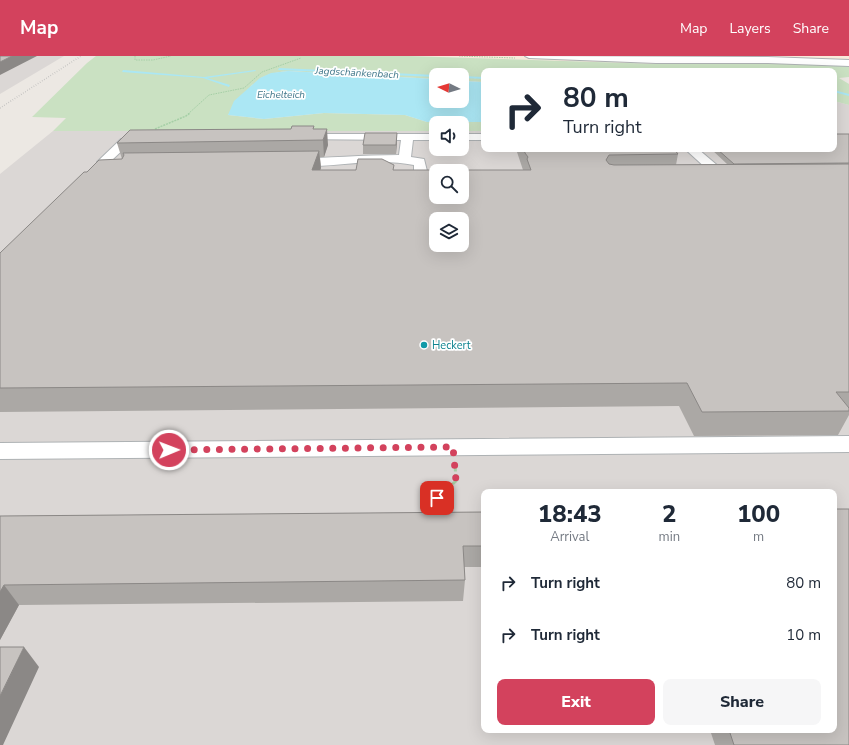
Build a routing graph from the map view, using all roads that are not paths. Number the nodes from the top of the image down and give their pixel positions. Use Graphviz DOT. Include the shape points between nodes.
graph roads {
  1 [pos="529,56"];
  2 [pos="542,56"];
  3 [pos="675,58"];
  4 [pos="849,63"];
  5 [pos="288,137"];
  6 [pos="358,137"];
  7 [pos="408,137"];
  8 [pos="429,137"];
  9 [pos="469,137"];
  10 [pos="481,137"];
  11 [pos="155,138"];
  12 [pos="695,152"];
  13 [pos="354,159"];
  14 [pos="405,159"];
  15 [pos="93,172"];
  16 [pos="386,172"];
  17 [pos="421,175"];
  18 [pos="429,175"];
  19 [pos="701,177"];
  20 [pos="724,177"];
  21 [pos="740,177"];
  22 [pos="407,181"];
  23 [pos="849,444"];
  24 [pos="0,451"];
  1 -- 2 [label="street"];
  2 -- 3 [label="street"];
  3 -- 4 [label="street"];
  5 -- 6 [label="street"];
  6 -- 7 [label="street"];
  6 -- 13 [label="street"];
  7 -- 8 [label="street"];
  7 -- 14 [label="street"];
  9 -- 10 [label="street"];
  11 -- 15 [label="street" via="125,141 103,162 140,168"];
  12 -- 20 [label="street"];
  13 -- 14 [label="street"];
  13 -- 16 [label="street" via="282,167"];
  14 -- 17 [label="street" via="420,162"];
  17 -- 18 [label="street"];
  17 -- 22 [label="street"];
  19 -- 20 [label="street"];
  20 -- 21 [label="street"];
  23 -- 24 [label="street"];
}
